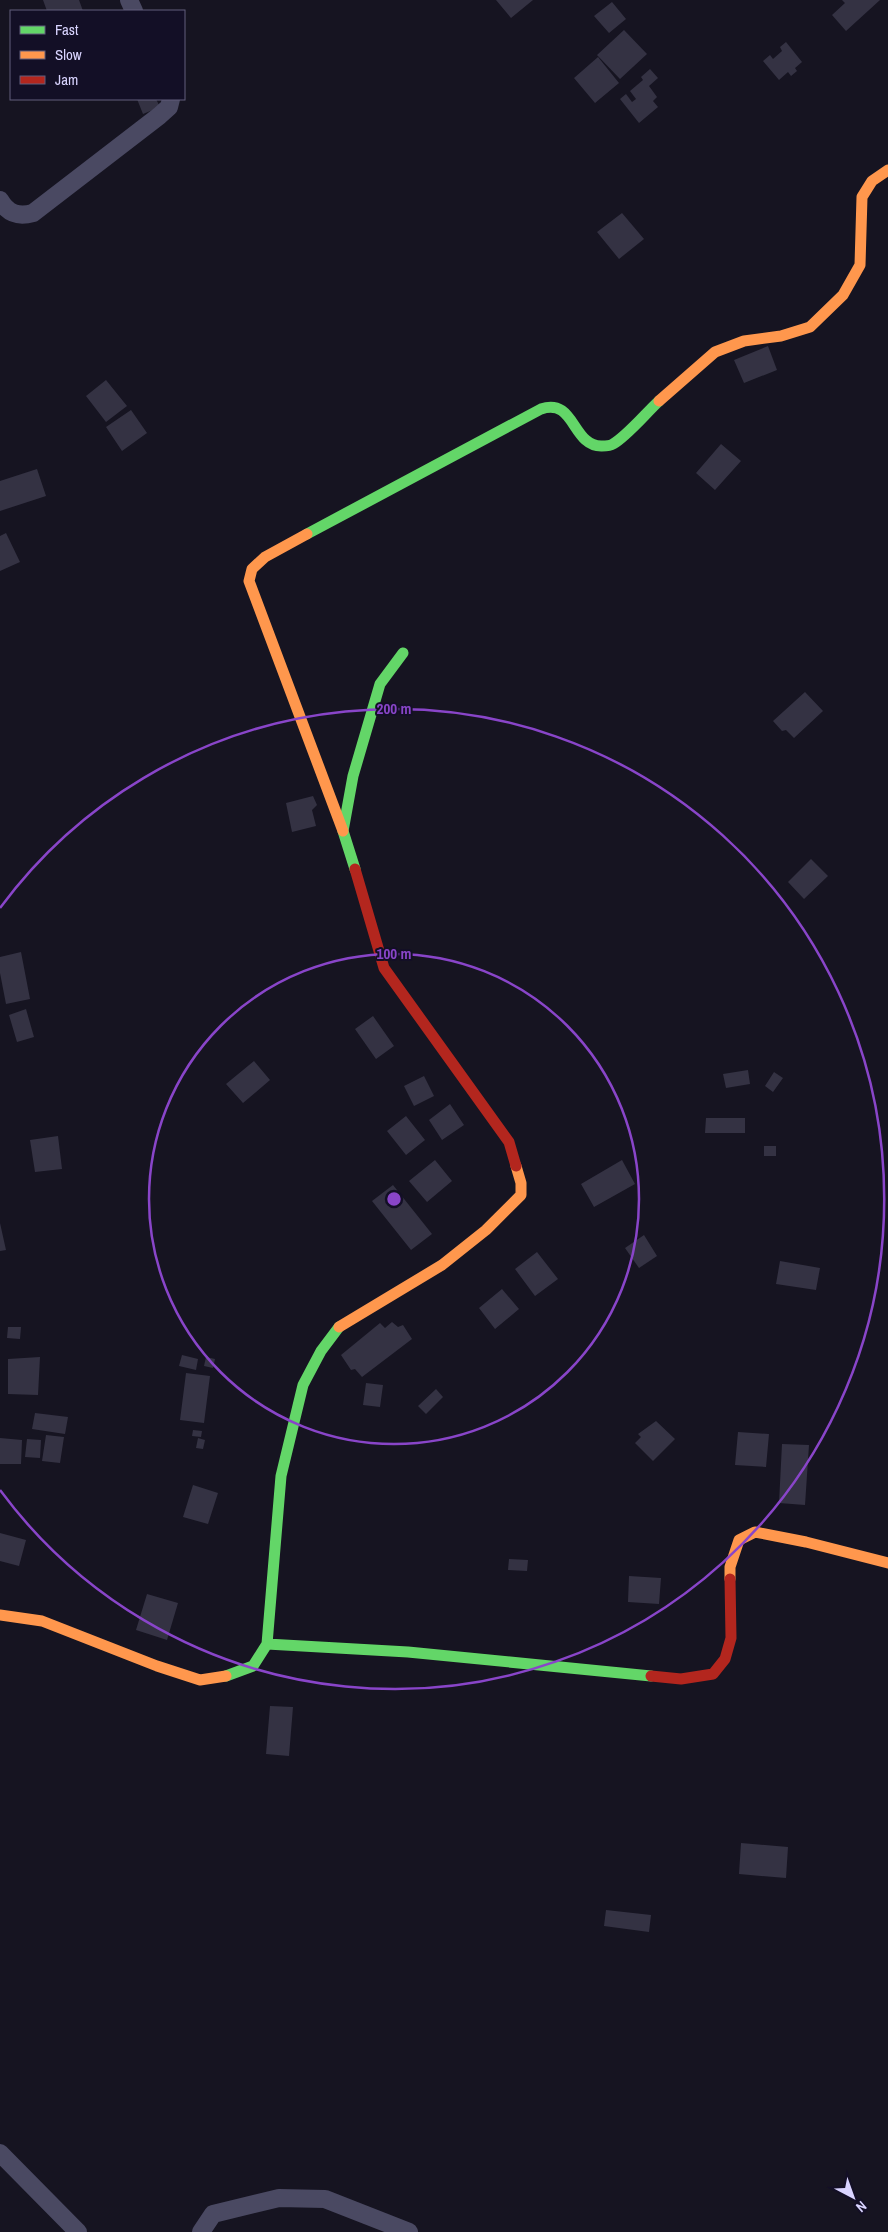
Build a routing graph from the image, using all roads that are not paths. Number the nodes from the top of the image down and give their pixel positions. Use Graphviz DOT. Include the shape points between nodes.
graph roads {
  1 [pos="171,100"];
  2 [pos="888,170"];
  3 [pos="0,200"];
  4 [pos="403,653"];
  5 [pos="343,831"];
  6 [pos="888,1563"];
  7 [pos="0,1615"];
  8 [pos="266,1644"];
  9 [pos="0,2153"];
  10 [pos="78,2232"];
  11 [pos="201,2232"];
  12 [pos="409,2232"];
  1 -- 3 [label="street" via="169,107 159,116 33,213 14,214"];
  2 -- 5 [label="street" via="872,181 862,197 860,264 843,295 810,328 744,341 715,352 612,445 598,448 588,443 563,410 550,406 534,412 266,557 252,568 249,580"];
  4 -- 5 [label="street" via="377,692 353,776"];
  5 -- 8 [label="street" via="384,968 509,1142 521,1183 521,1195 486,1230 442,1265 339,1327 321,1350 303,1385 281,1476"];
  6 -- 8 [label="street" via="755,1532 739,1540 730,1567 730,1638 725,1659 713,1674 681,1679 408,1652"];
  7 -- 8 [label="street" via="42,1621 200,1680 232,1675 253,1666"];
  9 -- 10 [label="street"];
  11 -- 12 [label="street" via="213,2214 279,2198 325,2199"];
}
